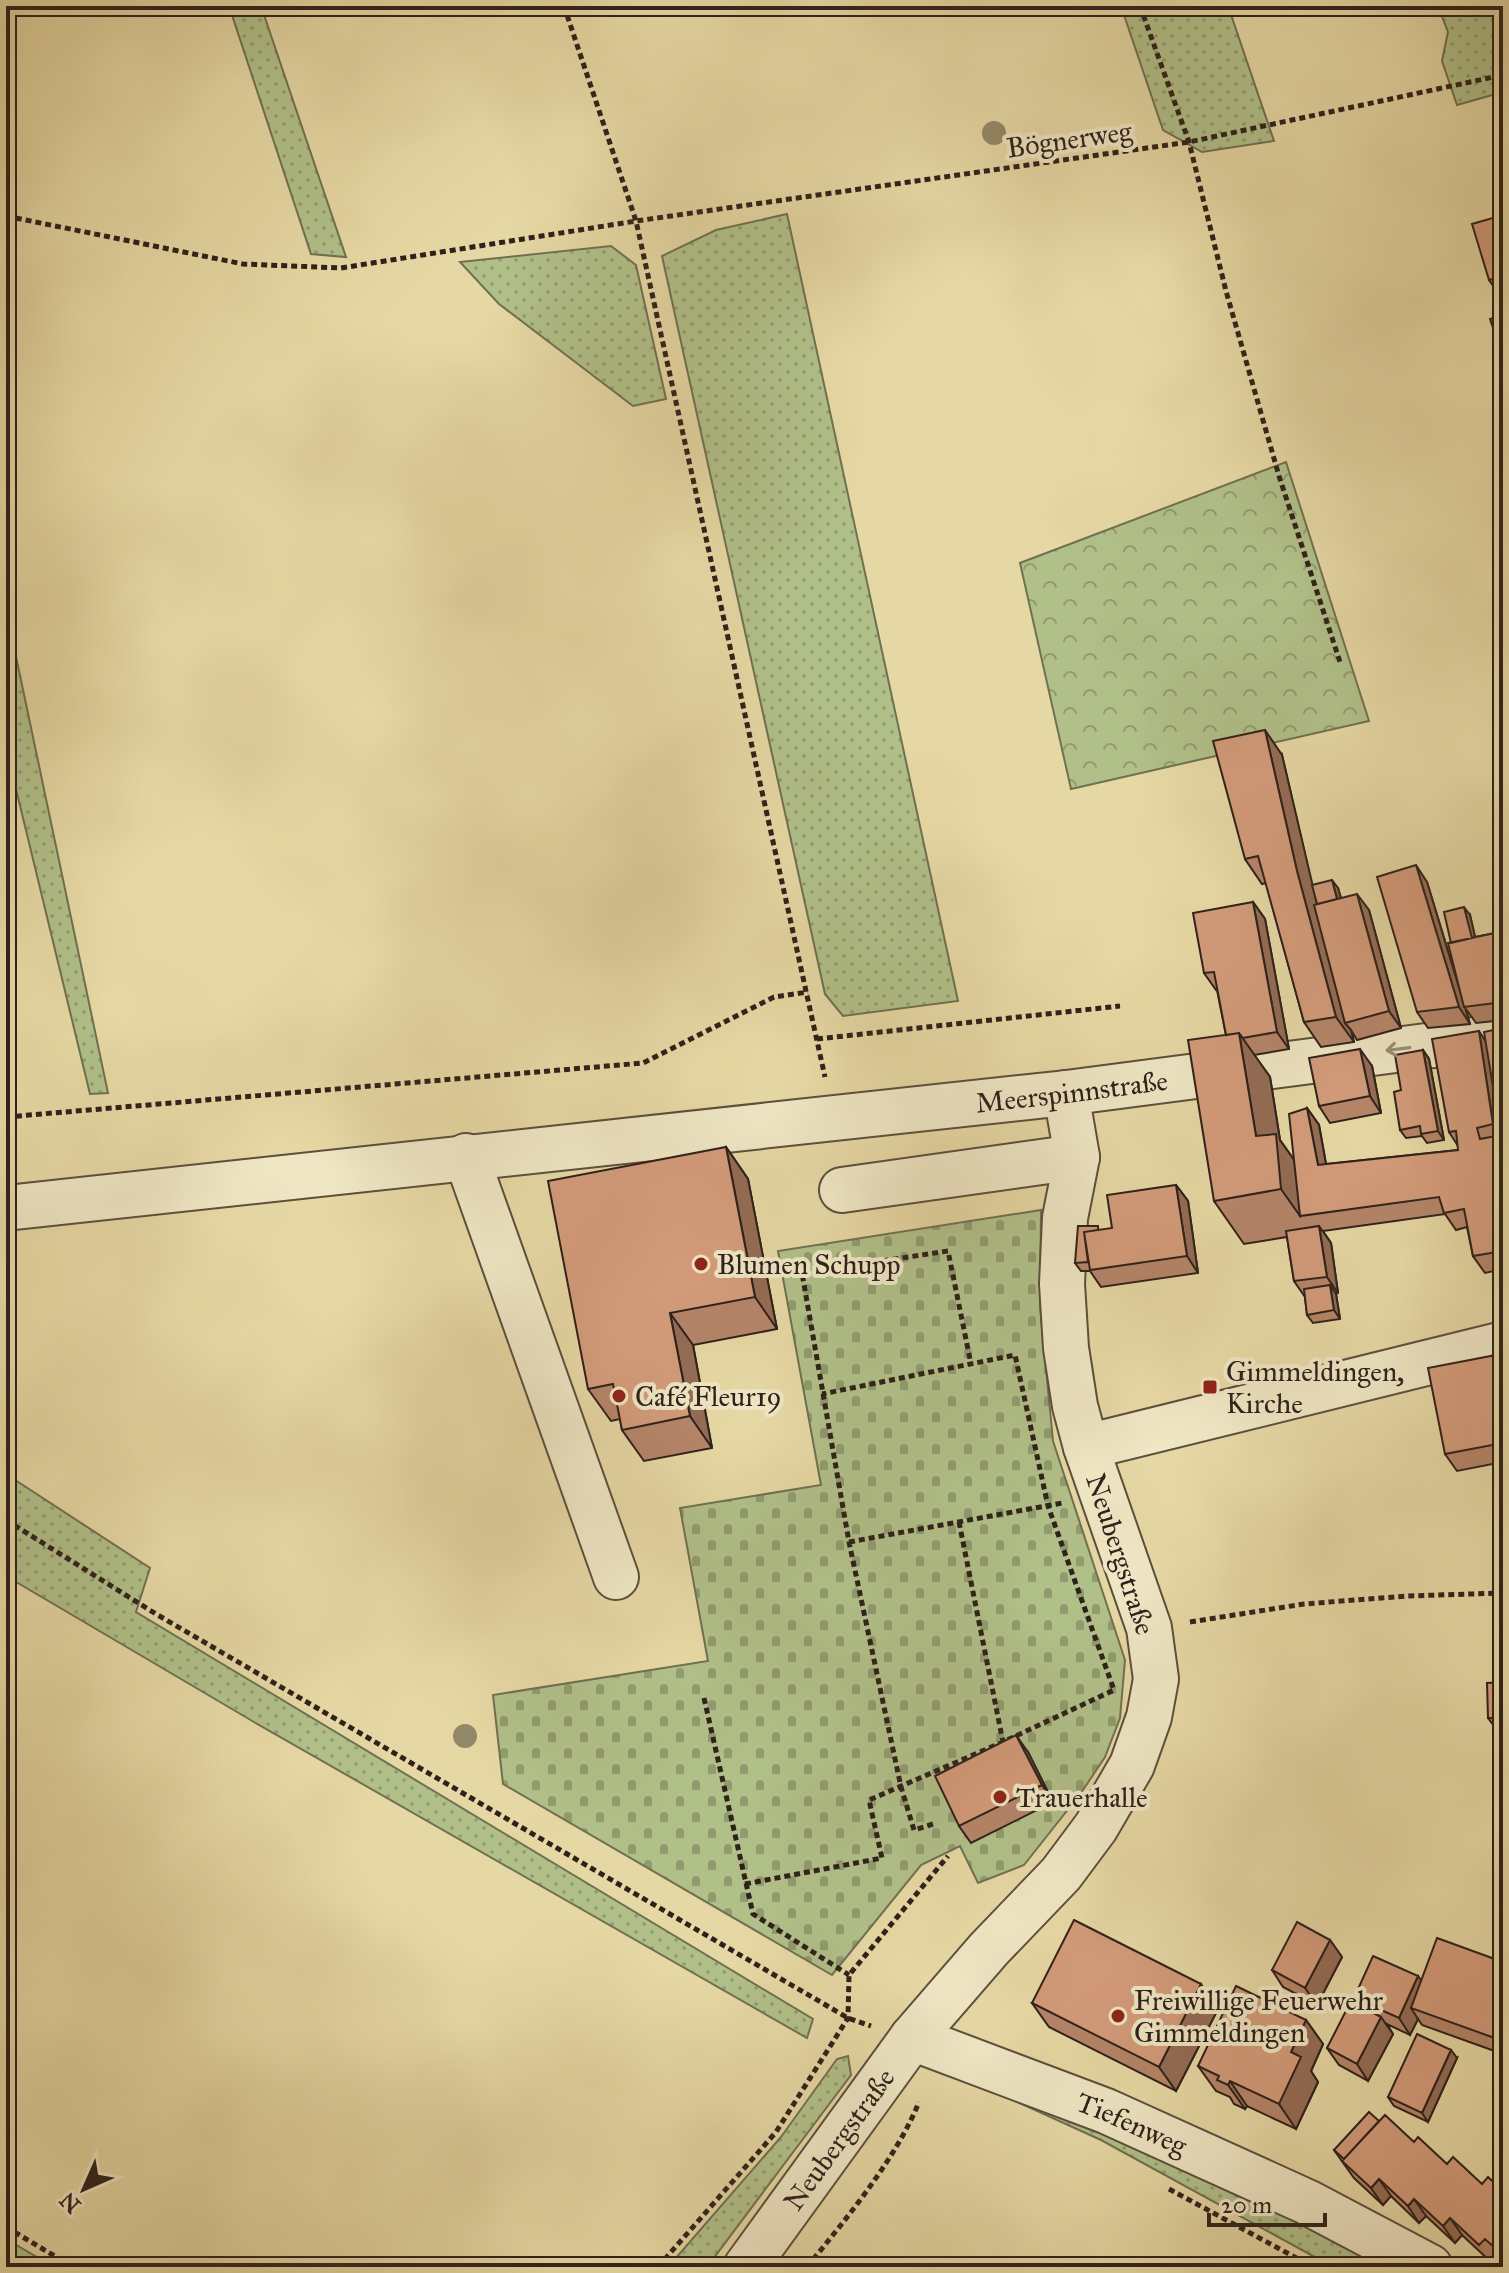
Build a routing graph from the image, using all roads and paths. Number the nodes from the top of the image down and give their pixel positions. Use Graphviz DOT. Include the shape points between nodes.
graph roads {
  1 [pos="564,6"];
  2 [pos="1140,6"];
  3 [pos="1503,75"];
  4 [pos="1189,142"];
  5 [pos="6,216"];
  6 [pos="636,221"];
  7 [pos="1341,665"];
  8 [pos="808,992"];
  9 [pos="1120,1006"];
  10 [pos="1503,1036"];
  11 [pos="817,1039"];
  12 [pos="1066,1093"];
  13 [pos="6,1117"];
  14 [pos="833,1119"];
  15 [pos="466,1156"];
  16 [pos="1077,1157"];
  17 [pos="842,1190"];
  18 [pos="6,1208"];
  19 [pos="1503,1344"];
  20 [pos="971,1364"];
  21 [pos="822,1394"];
  22 [pos="1086,1447"];
  23 [pos="1102,1494"];
  24 [pos="1048,1506"];
  25 [pos="6,1520"];
  26 [pos="959,1522"];
  27 [pos="849,1542"];
  28 [pos="616,1577"];
  29 [pos="1503,1593"];
  30 [pos="1149,1628"];
  31 [pos="704,1698"];
  32 [pos="1003,1742"];
  33 [pos="901,1787"];
  34 [pos="933,1824"];
  35 [pos="948,1856"];
  36 [pos="745,1884"];
  37 [pos="849,1975"];
  38 [pos="848,2018"];
  39 [pos="912,2038"];
  40 [pos="1161,2184"];
  41 [pos="6,2227"];
  42 [pos="73,2267"];
  43 [pos="658,2267"];
  44 [pos="746,2267"];
  45 [pos="1313,2267"];
  46 [pos="1430,2267"];
  1 -- 6 [label="path"];
  2 -- 4 [label="path"];
  3 -- 4 [label="path, Bögnerweg"];
  4 -- 6 [label="path, Bögnerweg"];
  4 -- 7 [label="path" via="1279,476"];
  5 -- 6 [label="path, Bögnerweg" via="243,264 341,268"];
  6 -- 8 [label="path"];
  8 -- 11 [label="path"];
  8 -- 13 [label="path" via="774,997 643,1063"];
  9 -- 11 [label="path"];
  10 -- 12 [label="street, Meerspinnstraße, one-way"];
  11 -- 14 [label="path"];
  12 -- 14 [label="street, Meerspinnstraße"];
  12 -- 16 [label="street, Neubergstraße"];
  14 -- 15 [label="street, Meerspinnstraße"];
  15 -- 18 [label="street, Meerspinnstraße"];
  15 -- 28 [label="street"];
  16 -- 17 [label="street"];
  16 -- 22 [label="street, Neubergstraße" via="1065,1218 1062,1284 1068,1363"];
  19 -- 22 [label="street"];
  20 -- 21 [label="path"];
  20 -- 21 [label="path" via="948,1251 802,1273"];
  20 -- 24 [label="path" via="1015,1355"];
  21 -- 27 [label="path"];
  22 -- 23 [label="street, Neubergstraße"];
  23 -- 24 [label="path"];
  23 -- 30 [label="street, Neubergstraße"];
  24 -- 26 [label="path"];
  24 -- 32 [label="path" via="1114,1690"];
  25 -- 38 [label="path" via="156,1614"];
  26 -- 27 [label="path"];
  26 -- 32 [label="path"];
  27 -- 33 [label="path"];
  29 -- 30 [label="path" via="1304,1604"];
  30 -- 39 [label="street, Neubergstraße" via="1156,1679 1132,1765 1061,1874"];
  31 -- 36 [label="path"];
  32 -- 33 [label="path"];
  33 -- 34 [label="path" via="914,1830"];
  33 -- 36 [label="path" via="869,1800 882,1858"];
  35 -- 37 [label="path"];
  36 -- 37 [label="path" via="753,1914"];
  37 -- 38 [label="path"];
  38 -- 43 [label="path" via="776,2132"];
  39 -- 44 [label="street, Neubergstraße"];
  39 -- 46 [label="street, Tiefenweg" via="1106,2111 1307,2202"];
  40 -- 45 [label="path"];
  41 -- 42 [label="path"];
}
